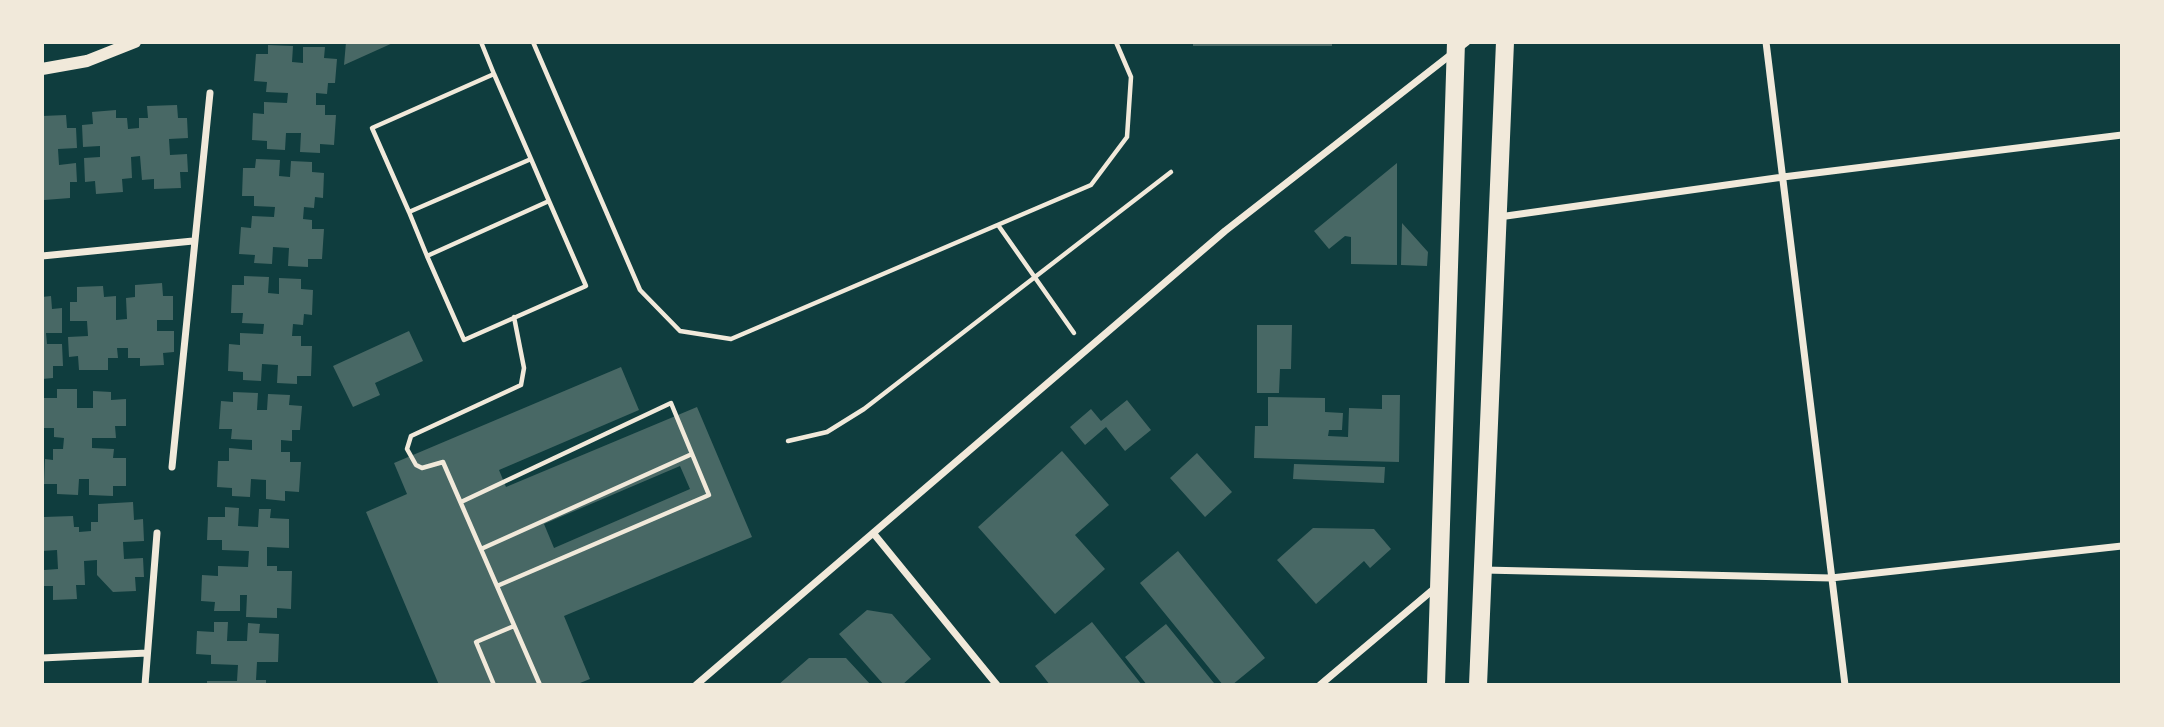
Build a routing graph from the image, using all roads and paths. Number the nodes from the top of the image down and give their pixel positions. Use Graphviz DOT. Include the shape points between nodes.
graph roads {
  1 [pos="135,42"];
  2 [pos="481,42"];
  3 [pos="533,42"];
  4 [pos="1116,42"];
  5 [pos="1505,42"];
  6 [pos="1766,42"];
  7 [pos="1460,45"];
  8 [pos="42,69"];
  9 [pos="494,74"];
  10 [pos="210,93"];
  11 [pos="2122,135"];
  12 [pos="531,159"];
  13 [pos="1171,172"];
  14 [pos="1783,177"];
  15 [pos="549,201"];
  16 [pos="409,212"];
  17 [pos="1495,218"];
  18 [pos="998,225"];
  19 [pos="193,241"];
  20 [pos="42,256"];
  21 [pos="427,256"];
  22 [pos="1035,278"];
  23 [pos="514,317"];
  24 [pos="1088,351"];
  25 [pos="788,440"];
  26 [pos="692,454"];
  27 [pos="172,467"];
  28 [pos="461,502"];
  29 [pos="157,533"];
  30 [pos="874,534"];
  31 [pos="2122,546"];
  32 [pos="481,549"];
  33 [pos="1484,570"];
  34 [pos="1831,578"];
  35 [pos="1439,585"];
  36 [pos="497,586"];
  37 [pos="514,626"];
  38 [pos="147,653"];
  39 [pos="42,658"];
  40 [pos="145,685"];
  41 [pos="494,685"];
  42 [pos="540,685"];
  43 [pos="696,685"];
  44 [pos="997,685"];
  45 [pos="1320,685"];
  46 [pos="1436,685"];
  47 [pos="1478,685"];
  48 [pos="1845,685"];
  1 -- 8 [label="street" via="86,61"];
  2 -- 9 [label="path"];
  3 -- 18 [label="path" via="640,290 680,331 731,340"];
  4 -- 18 [label="path" via="1131,78 1127,137 1091,185"];
  5 -- 17 [label="main road"];
  6 -- 14 [label="street"];
  7 -- 24 [label="street" via="1225,232"];
  7 -- 35 [label="main road"];
  9 -- 12 [label="path"];
  9 -- 16 [label="path" via="372,128"];
  10 -- 19 [label="street"];
  11 -- 14 [label="street"];
  12 -- 15 [label="path"];
  12 -- 16 [label="path"];
  13 -- 22 [label="path"];
  14 -- 17 [label="street"];
  14 -- 34 [label="street"];
  15 -- 21 [label="path"];
  15 -- 23 [label="path" via="586,286"];
  16 -- 21 [label="path"];
  17 -- 33 [label="main road"];
  18 -- 22 [label="path"];
  19 -- 20 [label="street"];
  19 -- 27 [label="street"];
  21 -- 23 [label="path" via="464,340"];
  22 -- 24 [label="path"];
  22 -- 25 [label="path" via="864,409 827,432"];
  23 -- 28 [label="path" via="524,368 521,385 421,430 407,442 416,465 422,468 443,462"];
  24 -- 30 [label="street"];
  26 -- 28 [label="path" via="671,403"];
  26 -- 32 [label="path"];
  26 -- 36 [label="path" via="709,495"];
  28 -- 32 [label="path"];
  29 -- 38 [label="street"];
  30 -- 43 [label="street"];
  30 -- 44 [label="street"];
  31 -- 34 [label="street"];
  32 -- 36 [label="path"];
  33 -- 34 [label="street"];
  33 -- 47 [label="main road"];
  34 -- 48 [label="street"];
  35 -- 45 [label="street"];
  35 -- 46 [label="main road"];
  36 -- 37 [label="path"];
  37 -- 41 [label="path" via="476,642"];
  37 -- 42 [label="path"];
  38 -- 39 [label="street"];
  38 -- 40 [label="street"];
}
